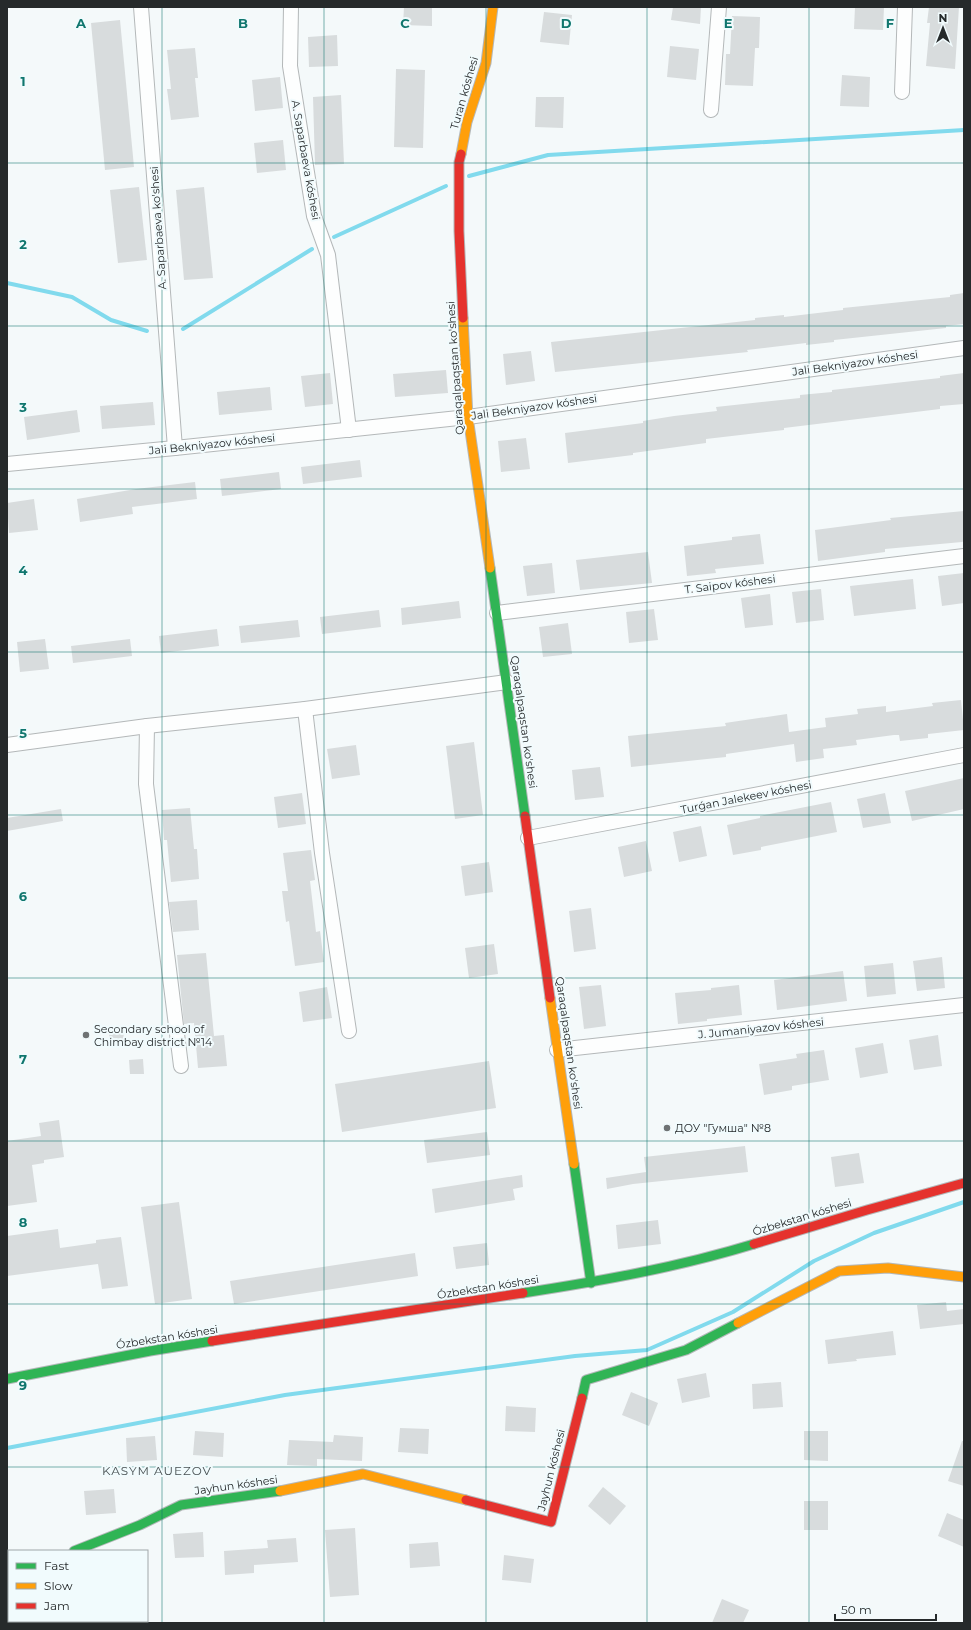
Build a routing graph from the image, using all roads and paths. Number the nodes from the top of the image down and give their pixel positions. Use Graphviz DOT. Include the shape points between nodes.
graph roads {
  1 [pos="141,7"];
  2 [pos="291,7"];
  3 [pos="493,7"];
  4 [pos="719,7"];
  5 [pos="906,7"];
  6 [pos="902,92"];
  7 [pos="711,110"];
  8 [pos="459,162"];
  9 [pos="964,348"];
  10 [pos="468,417"];
  11 [pos="348,430"];
  12 [pos="175,448"];
  13 [pos="7,464"];
  14 [pos="964,556"];
  15 [pos="497,613"];
  16 [pos="507,682"];
  17 [pos="305,709"];
  18 [pos="147,726"];
  19 [pos="7,744"];
  20 [pos="964,756"];
  21 [pos="528,838"];
  22 [pos="964,1005"];
  23 [pos="349,1031"];
  24 [pos="557,1050"];
  25 [pos="181,1066"];
  26 [pos="964,1183"];
  27 [pos="964,1277"];
  28 [pos="591,1283"];
  29 [pos="7,1379"];
  30 [pos="77,1550"];
  1 -- 12 [label="street, A. Saparbaeva ko'shesi"];
  2 -- 11 [label="street, A. Saparbaeva kóshesi" via="290,66 314,216 328,255"];
  3 -- 8 [label="street, Turan kóshesi" via="486,63 467,122"];
  4 -- 7 [label="street"];
  5 -- 6 [label="street"];
  8 -- 10 [label="street, Qaraqalpaqstan ko'shesi" via="459,231"];
  9 -- 10 [label="street, Jali Bekniyazov kóshesi"];
  10 -- 11 [label="street, Jali Bekniyazov kóshesi"];
  10 -- 15 [label="street, Qaraqalpaqstan ko'shesi"];
  11 -- 12 [label="street, Jali Bekniyazov kóshesi"];
  12 -- 13 [label="street, Jali Bekniyazov kóshesi"];
  14 -- 15 [label="street, T. Saipov kóshesi"];
  15 -- 16 [label="street, Qaraqalpaqstan ko'shesi"];
  16 -- 17 [label="street"];
  16 -- 21 [label="street, Qaraqalpaqstan ko'shesi"];
  17 -- 18 [label="street"];
  17 -- 23 [label="street" via="322,853"];
  18 -- 19 [label="street"];
  18 -- 25 [label="street" via="146,784"];
  20 -- 21 [label="street, Turǵan Jalekeev kóshesi"];
  21 -- 24 [label="street, Qaraqalpaqstan ko'shesi"];
  22 -- 24 [label="street, J. Jumaniyazov kóshesi"];
  24 -- 28 [label="street, Qaraqalpaqstan ko'shesi"];
  26 -- 28 [label="street, Ózbekstan kóshesi" via="725,1253"];
  27 -- 30 [label="street, Jayhun kóshesi" via="888,1268 839,1271 686,1350 586,1380 551,1522 363,1474 181,1505 140,1525"];
  28 -- 29 [label="street, Ózbekstan kóshesi" via="150,1351"];
}
